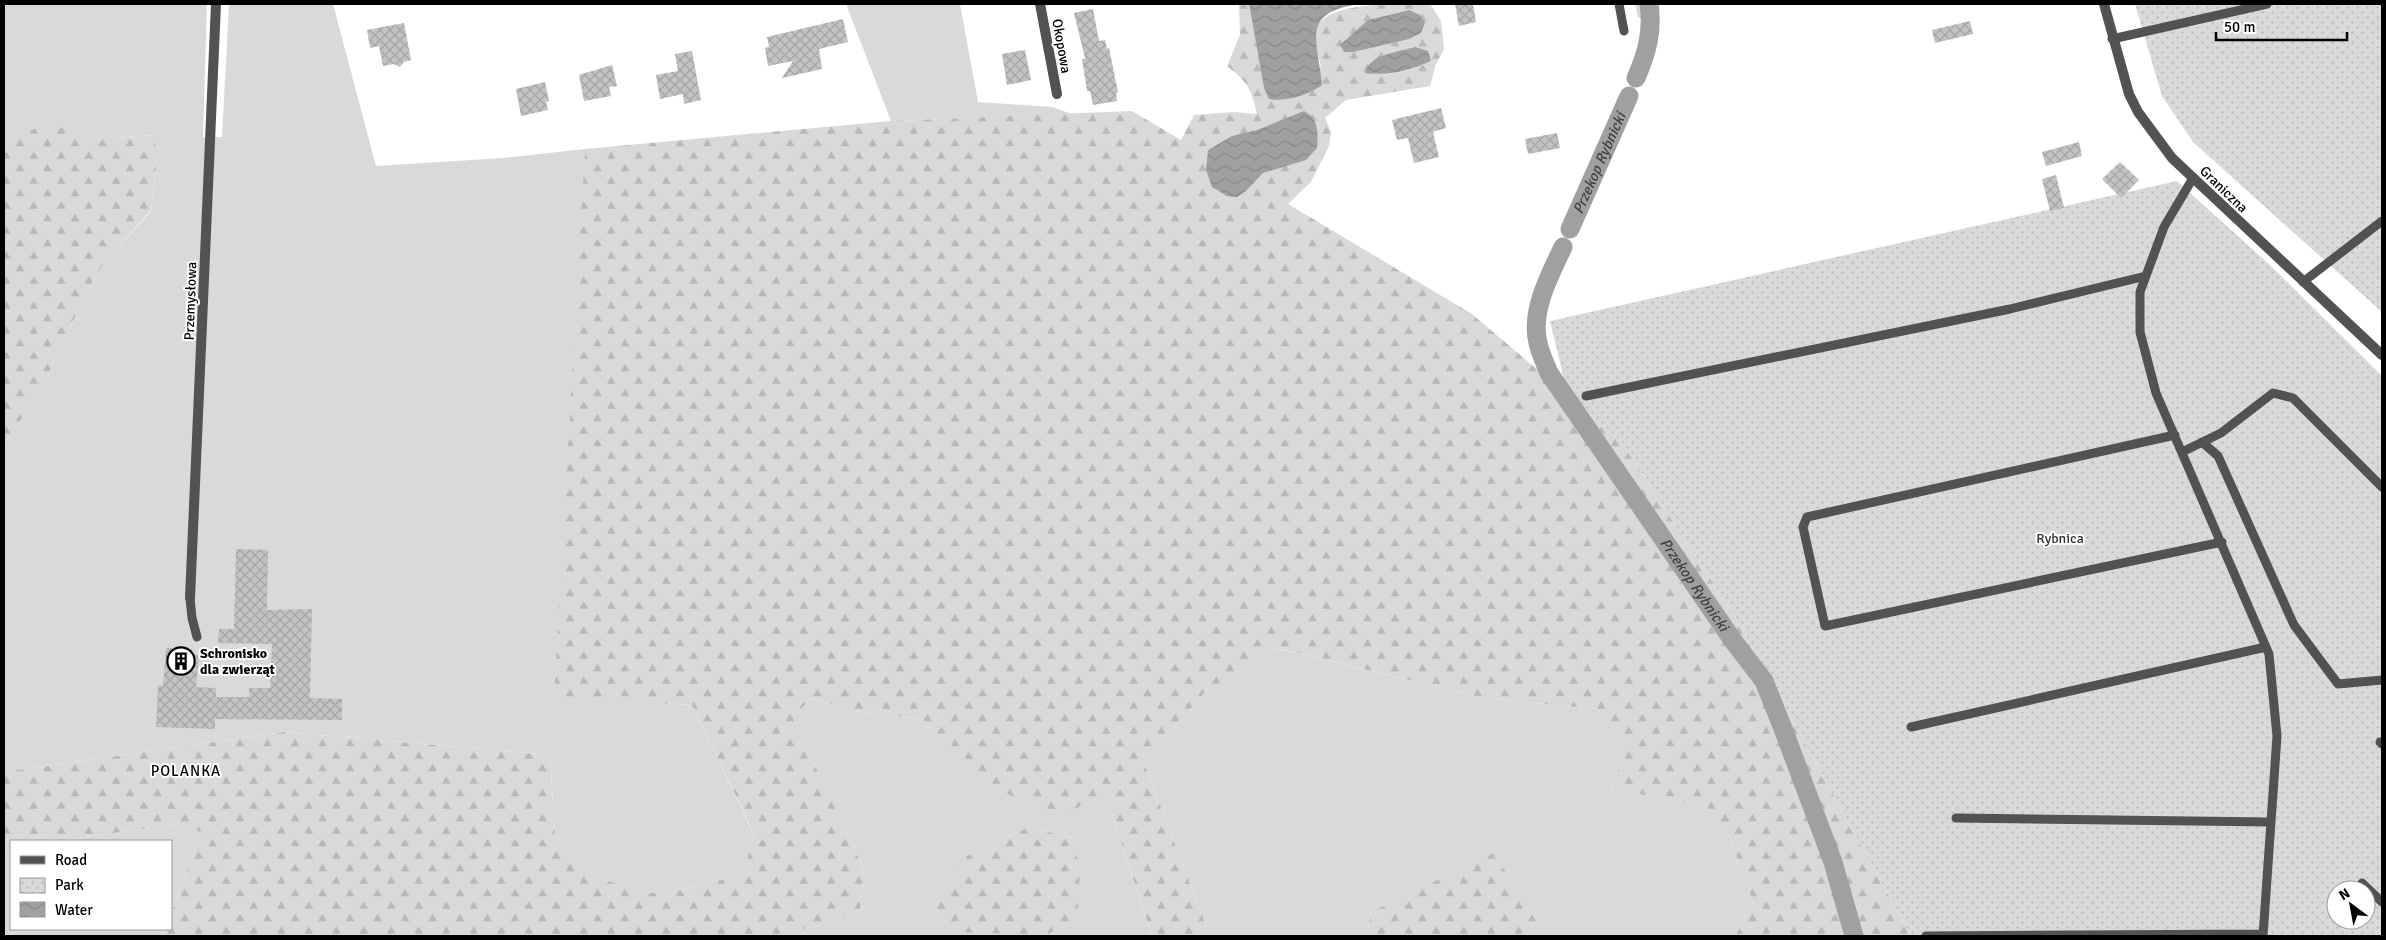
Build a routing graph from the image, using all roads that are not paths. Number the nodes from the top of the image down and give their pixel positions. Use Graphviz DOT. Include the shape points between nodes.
graph roads {
  1 [pos="216,4"];
  2 [pos="1040,4"];
  3 [pos="1619,4"];
  4 [pos="2104,4"];
  5 [pos="2267,4"];
  6 [pos="1624,31"];
  7 [pos="2112,38"];
  8 [pos="1057,94"];
  9 [pos="2193,178"];
  10 [pos="2382,221"];
  11 [pos="2146,276"];
  12 [pos="2303,282"];
  13 [pos="2382,355"];
  14 [pos="1586,396"];
  15 [pos="2175,435"];
  16 [pos="2202,442"];
  17 [pos="2182,452"];
  18 [pos="2382,487"];
  19 [pos="2222,542"];
  20 [pos="190,598"];
  21 [pos="197,637"];
  22 [pos="2266,647"];
  23 [pos="2382,680"];
  24 [pos="1911,728"];
  25 [pos="1956,818"];
  26 [pos="2271,822"];
  27 [pos="2263,935"];
  28 [pos="1926,936"];
  1 -- 20 [label="street, Przemysłowa"];
  2 -- 8 [label="street, Okopowa"];
  3 -- 6 [label="lane"];
  4 -- 7 [label="street, Graniczna"];
  5 -- 7 [label="lane"];
  7 -- 9 [label="street, Graniczna" via="2138,112 2172,158"];
  9 -- 11 [label="lane" via="2164,227"];
  9 -- 12 [label="street, Graniczna"];
  10 -- 12 [label="lane"];
  11 -- 14 [label="lane" via="2010,309"];
  11 -- 15 [label="lane" via="2140,292 2140,332 2156,393"];
  12 -- 13 [label="street, Graniczna"];
  15 -- 17 [label="lane"];
  15 -- 19 [label="lane" via="1807,517 1803,527 1825,626"];
  16 -- 17 [label="lane"];
  16 -- 18 [label="lane" via="2221,433 2273,393 2293,398"];
  16 -- 23 [label="lane" via="2218,456 2294,624 2338,684"];
  17 -- 19 [label="lane"];
  19 -- 22 [label="lane"];
  20 -- 21 [label="lane"];
  22 -- 24 [label="lane"];
  22 -- 26 [label="lane" via="2278,736"];
  25 -- 26 [label="lane"];
  26 -- 27 [label="lane"];
  27 -- 28 [label="lane"];
}
